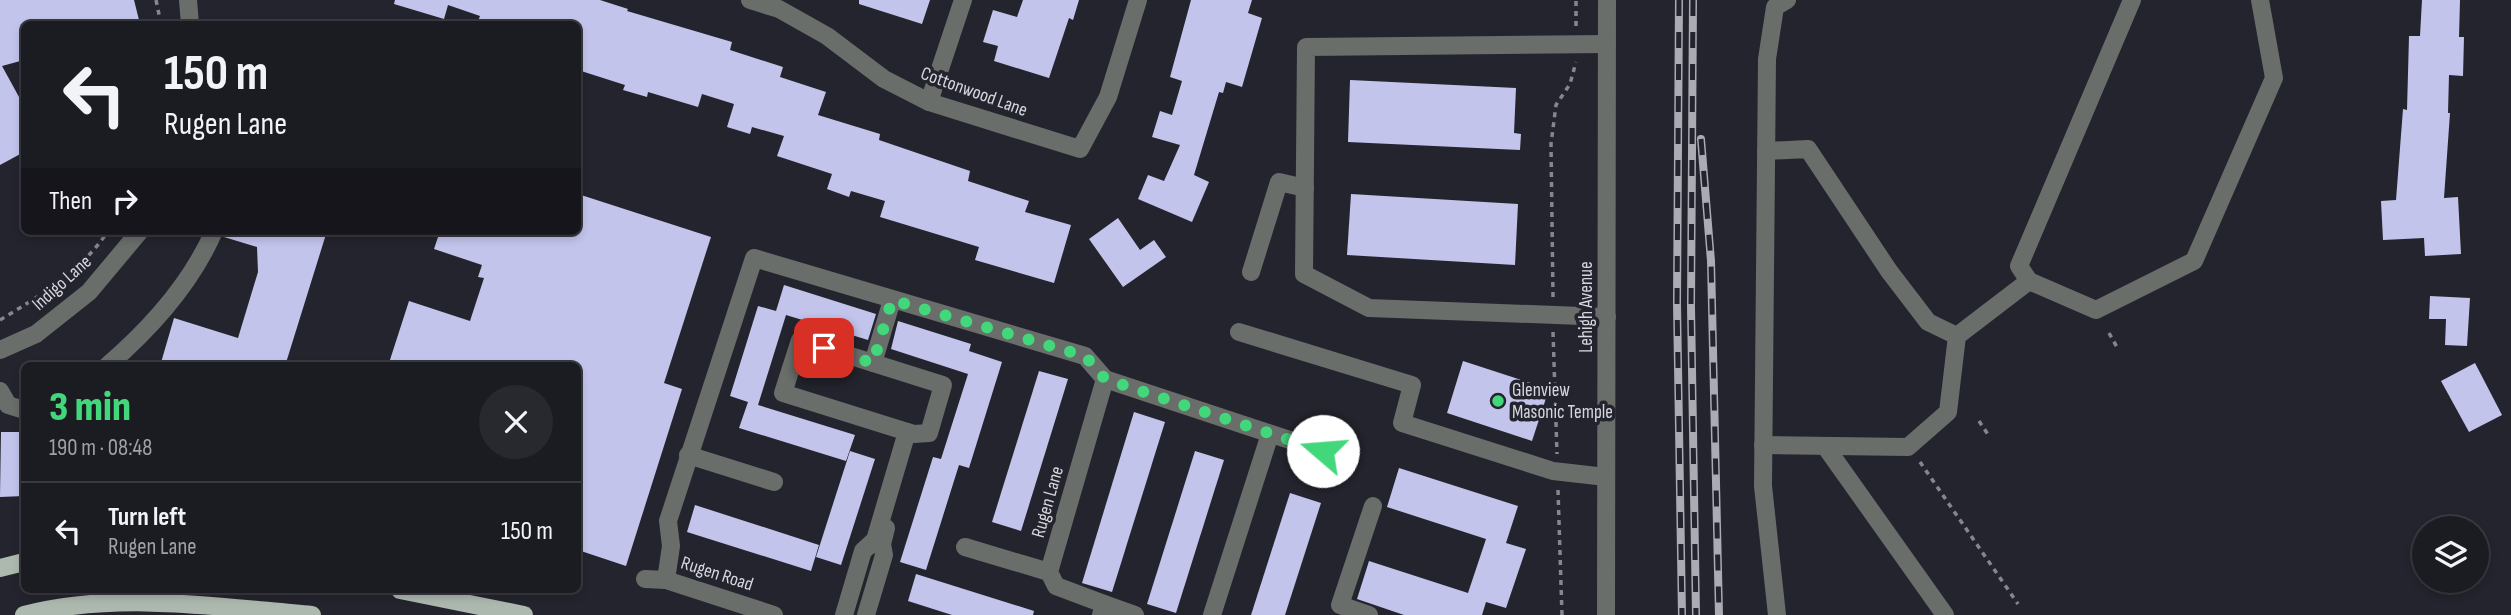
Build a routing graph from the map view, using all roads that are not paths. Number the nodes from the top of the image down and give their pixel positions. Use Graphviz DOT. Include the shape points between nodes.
graph roads {
  1 [pos="188,0"];
  2 [pos="750,0"];
  3 [pos="963,0"];
  4 [pos="1138,0"];
  5 [pos="1607,0"];
  6 [pos="1787,0"];
  7 [pos="2132,0"];
  8 [pos="2260,0"];
  9 [pos="780,5"];
  10 [pos="190,21"];
  11 [pos="1607,44"];
  12 [pos="929,102"];
  13 [pos="1766,151"];
  14 [pos="1305,188"];
  15 [pos="137,235"];
  16 [pos="212,235"];
  17 [pos="1251,272"];
  18 [pos="2029,281"];
  19 [pos="892,300"];
  20 [pos="1606,317"];
  21 [pos="1239,332"];
  22 [pos="1957,336"];
  23 [pos="0,350"];
  24 [pos="111,362"];
  25 [pos="873,363"];
  26 [pos="1105,379"];
  27 [pos="0,391"];
  28 [pos="21,409"];
  29 [pos="910,433"];
  30 [pos="1270,434"];
  31 [pos="1763,445"];
  32 [pos="1825,446"];
  33 [pos="1323,451"];
  34 [pos="688,455"];
  35 [pos="1606,477"];
  36 [pos="774,482"];
  37 [pos="1373,506"];
  38 [pos="965,547"];
  39 [pos="21,563"];
  40 [pos="0,568"];
  41 [pos="1049,572"];
  42 [pos="645,579"];
  43 [pos="666,580"];
  44 [pos="415,593"];
  45 [pos="1103,610"];
  46 [pos="24,615"];
  47 [pos="312,615"];
  48 [pos="524,615"];
  49 [pos="774,615"];
  50 [pos="844,615"];
  51 [pos="866,615"];
  52 [pos="1135,615"];
  53 [pos="1212,615"];
  54 [pos="1369,615"];
  55 [pos="1606,615"];
  56 [pos="1777,615"];
  57 [pos="1945,615"];
  1 -- 10 [label="street"];
  2 -- 9 [label="street, Cottonwood Lane"];
  3 -- 12 [label="street"];
  4 -- 12 [label="street, Cottonwood Lane" via="1108,97 1080,149"];
  5 -- 11 [label="street, Lehigh Avenue"];
  6 -- 13 [label="street" via="1775,8 1767,59"];
  7 -- 18 [label="street" via="2019,266"];
  8 -- 18 [label="street" via="2274,78 2193,261 2096,310"];
  9 -- 12 [label="street, Cottonwood Lane" via="884,79"];
  11 -- 14 [label="street" via="1306,47"];
  11 -- 20 [label="street, Lehigh Avenue"];
  13 -- 22 [label="street" via="1808,149 1928,322"];
  13 -- 31 [label="street"];
  14 -- 17 [label="street" via="1279,182"];
  14 -- 20 [label="street" via="1304,274 1369,308"];
  15 -- 23 [label="street, Indigo Lane" via="89,292 36,334"];
  16 -- 24 [label="street" via="189,277"];
  18 -- 22 [label="street"];
  19 -- 25 [label="street"];
  19 -- 26 [label="street" via="1085,356"];
  19 -- 34 [label="street" via="754,258"];
  20 -- 35 [label="street, Lehigh Avenue"];
  21 -- 35 [label="street" via="1412,385 1402,423 1553,471"];
  22 -- 32 [label="street" via="1948,412 1908,447"];
  25 -- 29 [label="street" via="943,385 929,433"];
  25 -- 29 [label="street" via="800,340 783,393"];
  26 -- 30 [label="street"];
  26 -- 41 [label="street, Rugen Lane"];
  27 -- 28 [label="street" via="8,405"];
  29 -- 50 [label="street" via="875,540 863,551"];
  29 -- 51 [label="street"];
  30 -- 33 [label="street"];
  30 -- 53 [label="street"];
  31 -- 32 [label="street"];
  31 -- 56 [label="street"];
  32 -- 57 [label="street"];
  34 -- 36 [label="street"];
  34 -- 43 [label="street" via="668,521 671,546"];
  35 -- 55 [label="street, Lehigh Avenue"];
  37 -- 54 [label="street" via="1340,605"];
  38 -- 41 [label="street"];
  39 -- 40 [label="main road"];
  41 -- 45 [label="street" via="1056,586"];
  42 -- 43 [label="street, Rugen Road"];
  43 -- 49 [label="street, Rugen Road"];
  44 -- 48 [label="main road"];
  45 -- 52 [label="street"];
  46 -- 47 [label="main road" via="49,608 160,602"];
}
